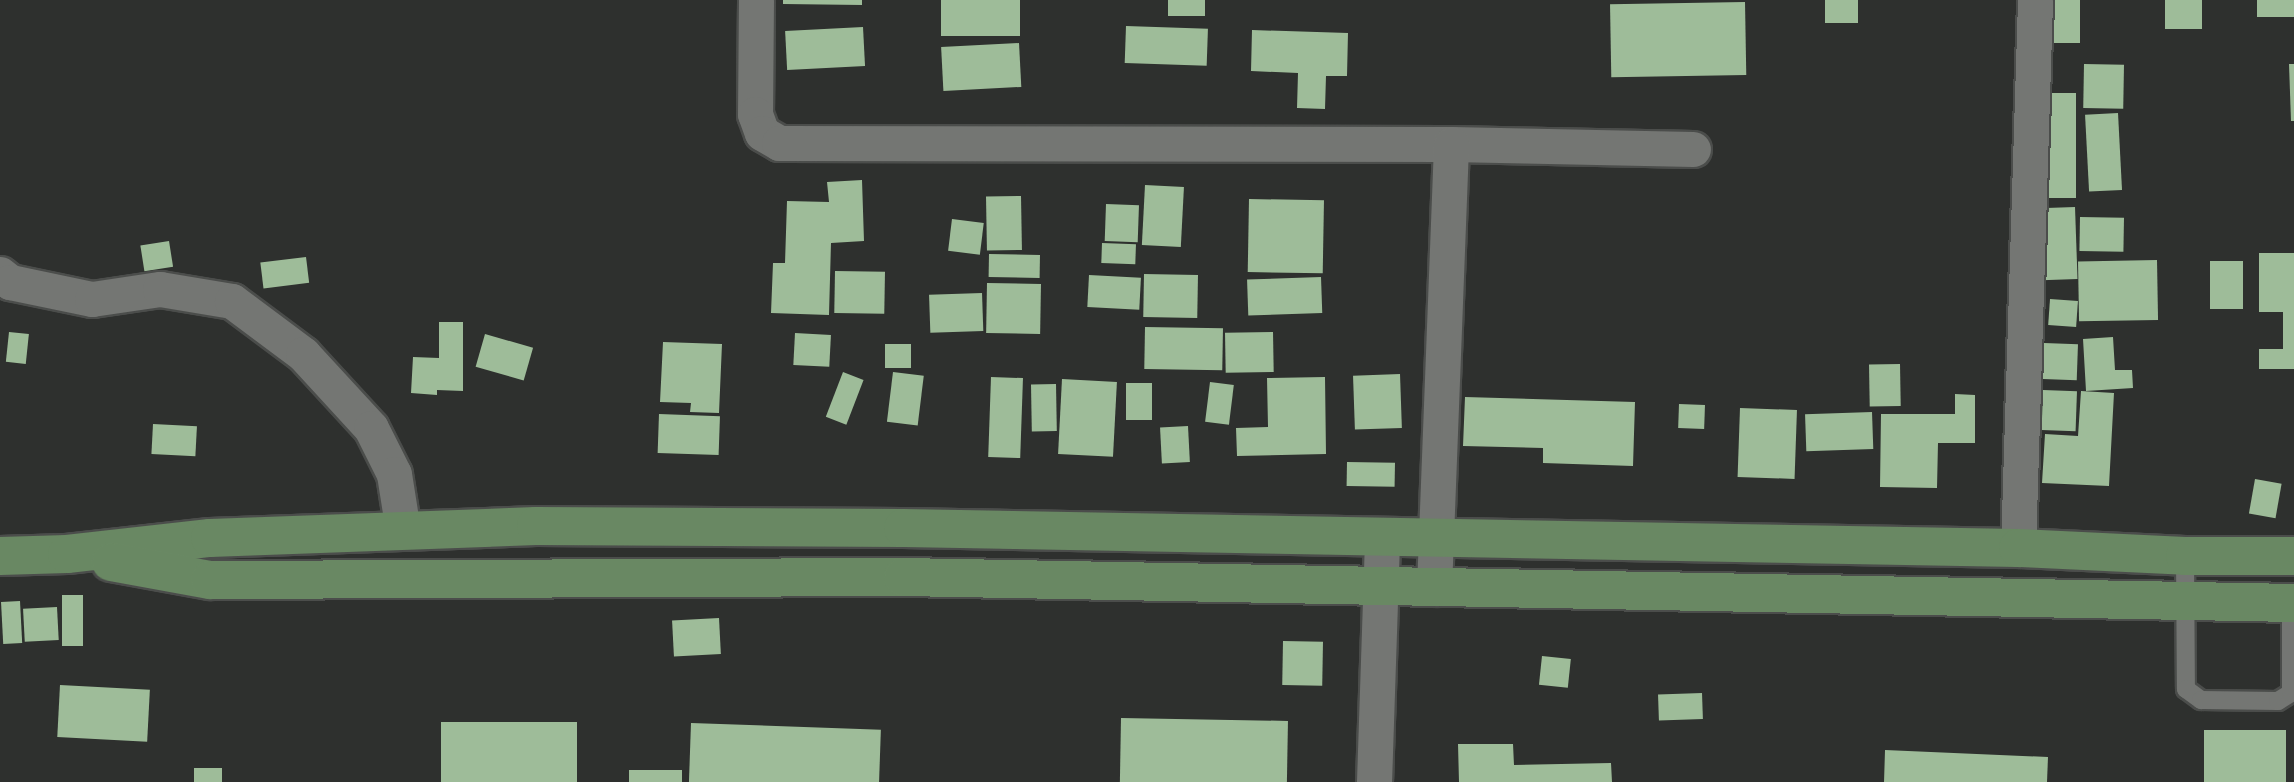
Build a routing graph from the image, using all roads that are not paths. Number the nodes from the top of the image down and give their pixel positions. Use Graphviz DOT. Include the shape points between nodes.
graph roads {
  1 [pos="756,0"];
  2 [pos="2035,0"];
  3 [pos="1451,144"];
  4 [pos="1693,149"];
  5 [pos="0,274"];
  6 [pos="403,531"];
  7 [pos="1382,538"];
  8 [pos="1436,540"];
  9 [pos="2018,548"];
  10 [pos="67,554"];
  11 [pos="0,556"];
  12 [pos="2185,556"];
  13 [pos="2294,556"];
  14 [pos="1380,588"];
  15 [pos="1434,589"];
  16 [pos="2184,599"];
  17 [pos="2292,603"];
  18 [pos="1374,782"];
  1 -- 3 [label="street" via="755,114 762,133 779,143"];
  2 -- 9 [label="street"];
  3 -- 4 [label="street"];
  3 -- 8 [label="street"];
  5 -- 6 [label="street" via="10,282 92,299 160,289 232,301 303,354 370,428 394,474"];
  6 -- 7 [label="main road" via="536,526 889,528"];
  6 -- 10 [label="main road" via="210,538"];
  7 -- 8 [label="main road"];
  7 -- 14 [label="street"];
  8 -- 9 [label="main road"];
  8 -- 15 [label="street"];
  9 -- 12 [label="main road"];
  10 -- 11 [label="main road"];
  10 -- 14 [label="main road" via="211,580 903,577"];
  12 -- 13 [label="main road"];
  12 -- 16 [label="lane"];
  14 -- 15 [label="main road"];
  14 -- 18 [label="street"];
  15 -- 16 [label="main road"];
  16 -- 17 [label="main road"];
  16 -- 17 [label="lane" via="2186,689 2202,700 2278,701 2291,693"];
}
